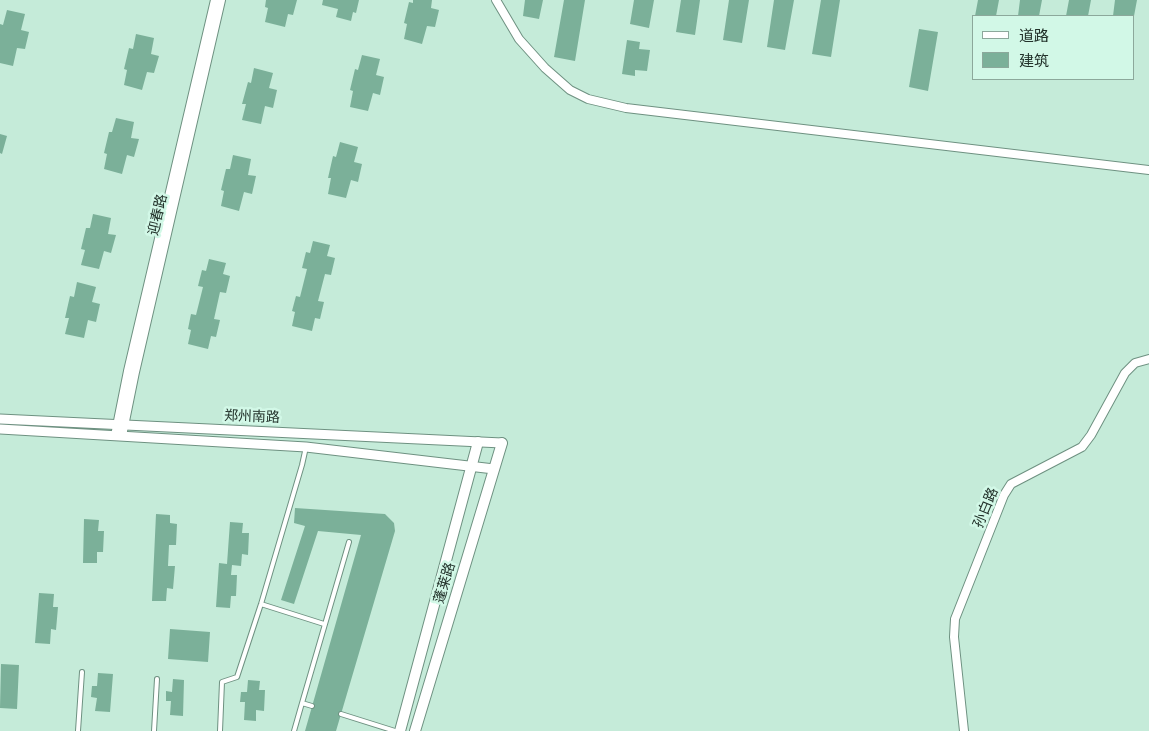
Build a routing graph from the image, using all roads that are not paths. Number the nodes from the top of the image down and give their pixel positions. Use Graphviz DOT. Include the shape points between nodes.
graph roads {
  1 [pos="215,0"];
  2 [pos="221,0"];
  3 [pos="496,0"];
  4 [pos="1149,170"];
  5 [pos="1149,359"];
  6 [pos="131,372"];
  7 [pos="0,419"];
  8 [pos="120,425"];
  9 [pos="0,429"];
  10 [pos="118,436"];
  11 [pos="478,442"];
  12 [pos="502,443"];
  13 [pos="306,446"];
  14 [pos="472,466"];
  15 [pos="494,469"];
  16 [pos="349,542"];
  17 [pos="261,604"];
  18 [pos="324,624"];
  19 [pos="82,672"];
  20 [pos="157,679"];
  21 [pos="302,703"];
  22 [pos="312,706"];
  23 [pos="341,714"];
  24 [pos="78,731"];
  25 [pos="154,731"];
  26 [pos="220,731"];
  27 [pos="294,731"];
  28 [pos="395,731"];
  29 [pos="400,731"];
  30 [pos="415,731"];
  31 [pos="964,731"];
  1 -- 6 [label="street, 迎春路"];
  2 -- 6 [label="street, 迎春路"];
  3 -- 4 [label="street" via="519,39 545,68 570,90 588,99 626,108"];
  5 -- 31 [label="street, 孙白路" via="1135,363 1125,373 1082,447 1011,484 1004,494 955,619"];
  6 -- 8 [label="street, 迎春路"];
  7 -- 8 [label="street, 郑州南路"];
  8 -- 10 [label="street, 迎春路"];
  8 -- 11 [label="street, 郑州南路"];
  9 -- 10 [label="street, 郑州南路"];
  10 -- 13 [label="street, 郑州南路"];
  11 -- 12 [label="street, 郑州南路"];
  11 -- 14 [label="main road, 蓬莱路"];
  12 -- 15 [label="main road, 蓬莱路"];
  13 -- 14 [label="street, 郑州南路"];
  13 -- 17 [label="lane"];
  14 -- 15 [label="street, 郑州南路"];
  14 -- 29 [label="main road, 蓬莱路"];
  15 -- 30 [label="main road, 蓬莱路"];
  16 -- 18 [label="lane"];
  17 -- 18 [label="lane"];
  17 -- 26 [label="lane" via="237,677 222,682"];
  18 -- 21 [label="lane"];
  19 -- 24 [label="lane"];
  20 -- 25 [label="lane"];
  21 -- 22 [label="lane"];
  21 -- 27 [label="lane"];
  23 -- 28 [label="lane"];
}
